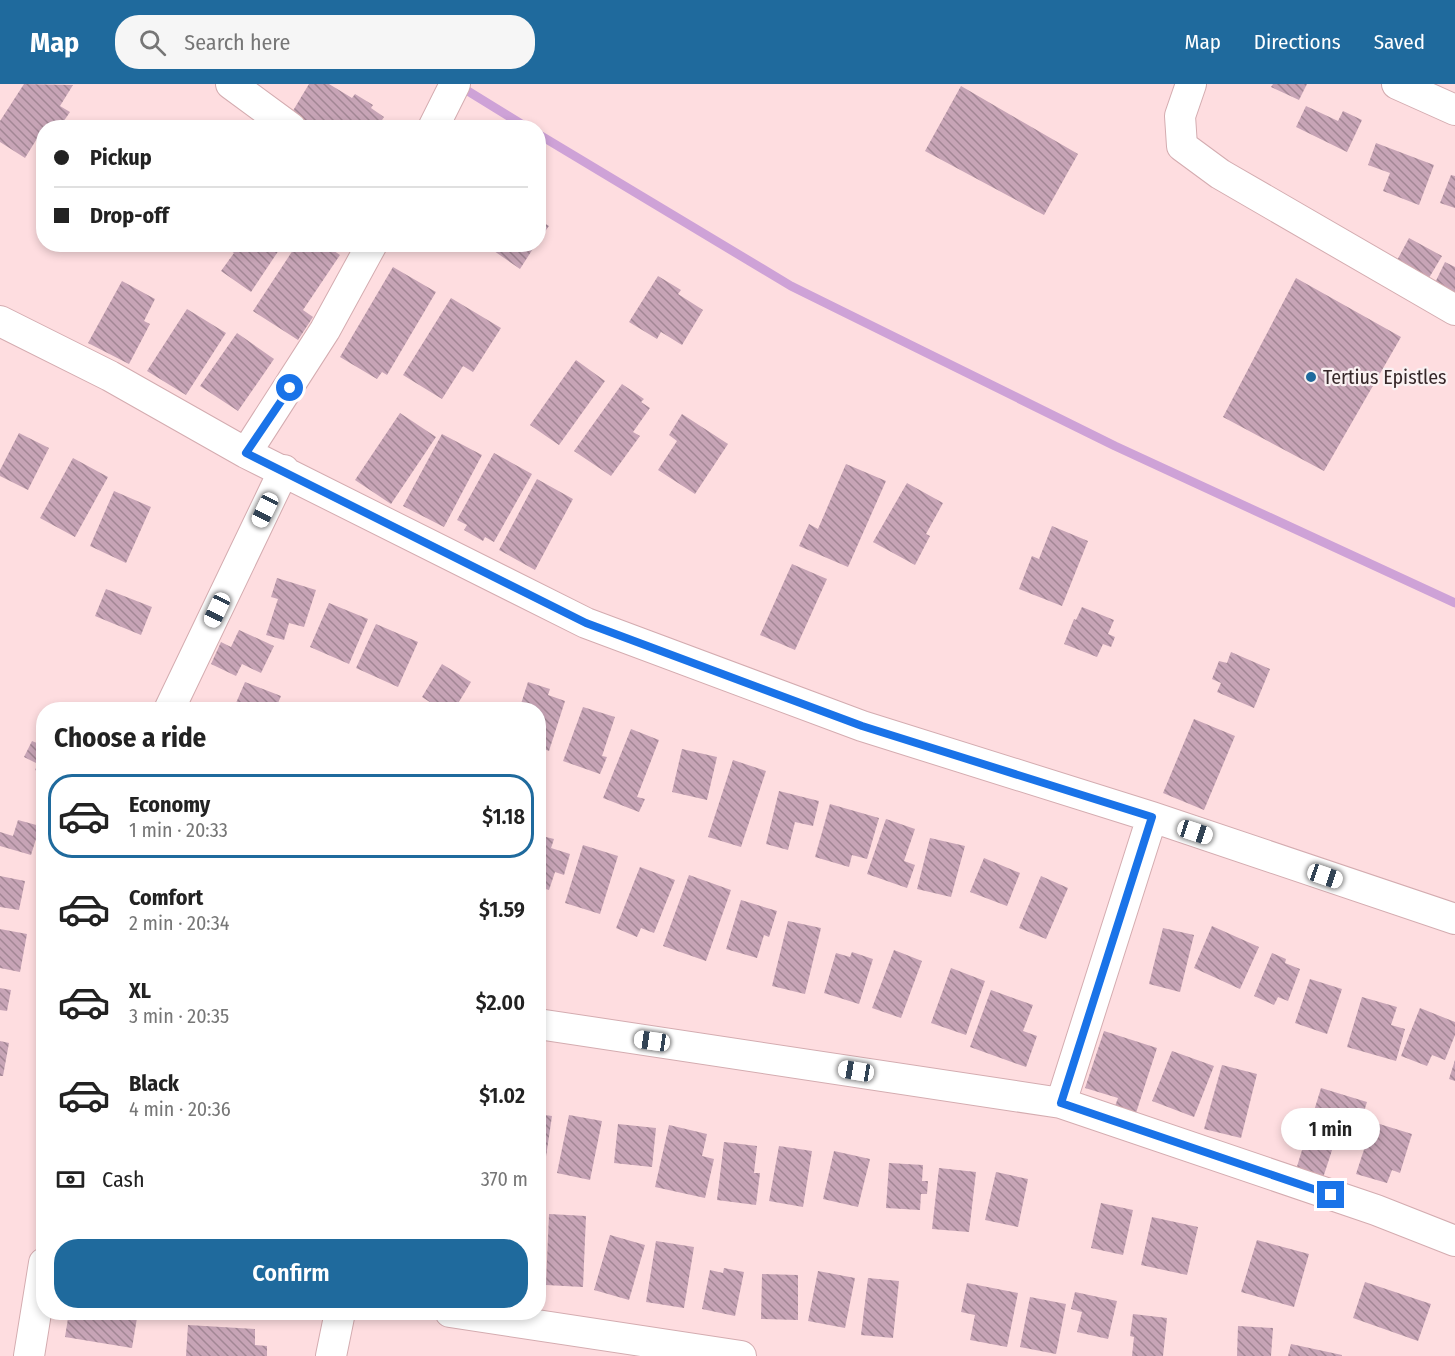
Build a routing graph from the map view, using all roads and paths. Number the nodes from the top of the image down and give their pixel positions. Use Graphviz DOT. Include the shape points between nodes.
graph roads {
  1 [pos="231,84"];
  2 [pos="1191,84"];
  3 [pos="1397,84"];
  4 [pos="1455,110"];
  5 [pos="280,120"];
  6 [pos="368,252"];
  7 [pos="1455,310"];
  8 [pos="1,324"];
  9 [pos="246,453"];
  10 [pos="284,470"];
  11 [pos="173,702"];
  12 [pos="1152,817"];
  13 [pos="1455,919"];
  14 [pos="546,1025"];
  15 [pos="1061,1103"];
  16 [pos="1455,1241"];
  17 [pos="36,1313"];
  18 [pos="338,1320"];
  19 [pos="503,1320"];
  20 [pos="29,1356"];
  21 [pos="331,1356"];
  22 [pos="741,1356"];
  1 -- 5 [label="street"];
  2 -- 7 [label="street" via="1180,116 1182,146 1220,174"];
  3 -- 4 [label="street"];
  6 -- 9 [label="street" via="290,388"];
  8 -- 9 [label="street" via="110,376"];
  9 -- 10 [label="street"];
  10 -- 11 [label="street"];
  10 -- 12 [label="street" via="586,623 862,726"];
  12 -- 13 [label="street"];
  12 -- 15 [label="street"];
  14 -- 15 [label="street"];
  15 -- 16 [label="street" via="1376,1210"];
  17 -- 20 [label="street"];
  18 -- 21 [label="street"];
  19 -- 22 [label="street"];
}
